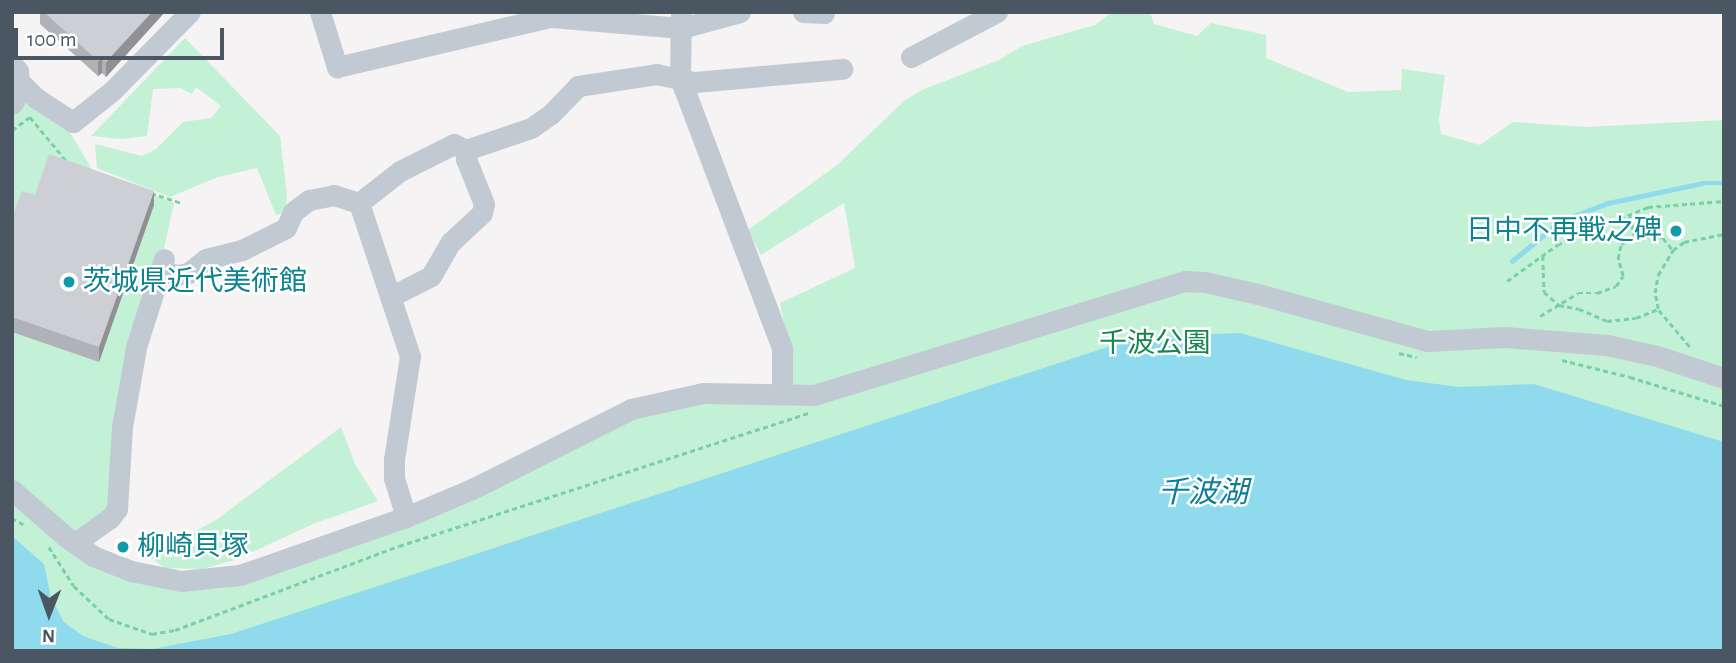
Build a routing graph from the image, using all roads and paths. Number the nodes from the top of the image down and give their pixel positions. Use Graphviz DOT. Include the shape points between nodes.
graph roads {
  1 [pos="190,12"];
  2 [pos="320,12"];
  3 [pos="740,12"];
  4 [pos="803,12"];
  5 [pos="997,12"];
  6 [pos="824,13"];
  7 [pos="511,19"];
  8 [pos="682,20"];
  9 [pos="911,57"];
  10 [pos="842,69"];
  11 [pos="16,73"];
  12 [pos="680,78"];
  13 [pos="12,104"];
  14 [pos="12,130"];
  15 [pos="466,149"];
  16 [pos="70,164"];
  17 [pos="144,190"];
  18 [pos="1724,201"];
  19 [pos="181,203"];
  20 [pos="359,203"];
  21 [pos="1630,216"];
  22 [pos="1724,234"];
  23 [pos="1635,238"];
  24 [pos="1673,250"];
  25 [pos="1543,256"];
  26 [pos="1507,281"];
  27 [pos="390,297"];
  28 [pos="1559,306"];
  29 [pos="1658,309"];
  30 [pos="1541,316"];
  31 [pos="1390,350"];
  32 [pos="1702,352"];
  33 [pos="1428,358"];
  34 [pos="1555,359"];
  35 [pos="1724,378"];
  36 [pos="782,394"];
  37 [pos="1724,406"];
  38 [pos="809,413"];
  39 [pos="12,490"];
  40 [pos="406,517"];
  41 [pos="12,518"];
  42 [pos="32,530"];
  43 [pos="45,542"];
  44 [pos="75,543"];
  1 -- 11 [label="street" via="112,91 74,122 36,98"];
  2 -- 7 [label="street" via="337,68"];
  3 -- 8 [label="street"];
  4 -- 6 [label="street"];
  5 -- 9 [label="street"];
  7 -- 8 [label="street"];
  8 -- 12 [label="street"];
  10 -- 12 [label="street" via="733,80"];
  11 -- 13 [label="street" via="20,92"];
  12 -- 15 [label="street" via="656,74 578,86 531,128"];
  12 -- 36 [label="street" via="782,348"];
  14 -- 16 [label="path" via="30,117"];
  15 -- 20 [label="street" via="454,144 400,171"];
  15 -- 27 [label="street" via="484,204 482,212 451,242 431,275"];
  17 -- 19 [label="path"];
  18 -- 21 [label="path" via="1648,207"];
  20 -- 27 [label="street"];
  20 -- 44 [label="street" via="321,196 293,212 286,228 242,250 206,259 188,273 176,275 163,264 136,347 122,427 117,509"];
  21 -- 23 [label="path"];
  21 -- 25 [label="path" via="1592,229"];
  22 -- 24 [label="path" via="1684,242"];
  23 -- 24 [label="path" via="1663,238"];
  23 -- 28 [label="path" via="1620,244 1623,276 1616,286 1578,293"];
  24 -- 29 [label="path" via="1658,275"];
  25 -- 26 [label="path"];
  25 -- 28 [label="path" via="1544,292"];
  27 -- 40 [label="street" via="410,356 394,459 394,478"];
  28 -- 29 [label="path" via="1607,321 1636,318"];
  28 -- 30 [label="path"];
  29 -- 32 [label="path" via="1691,348"];
  31 -- 33 [label="path"];
  34 -- 37 [label="path"];
  35 -- 36 [label="street" via="1607,345 1505,337 1428,341 1258,294 1185,281 814,395"];
  36 -- 40 [label="street" via="703,393 631,409"];
  38 -- 43 [label="path" via="399,546 175,630 152,634 108,619 74,586"];
  39 -- 44 [label="street"];
  40 -- 44 [label="street" via="283,562 210,580 181,581 144,574 93,556"];
  41 -- 42 [label="path"];
}
